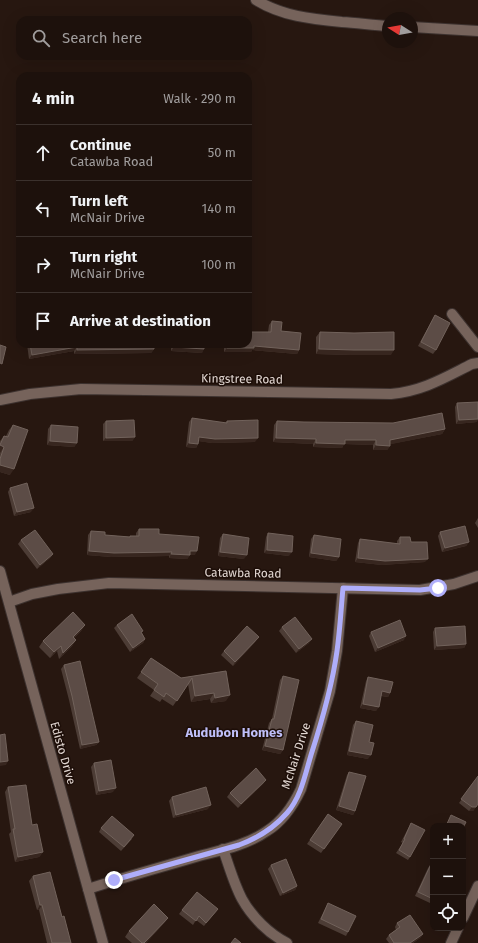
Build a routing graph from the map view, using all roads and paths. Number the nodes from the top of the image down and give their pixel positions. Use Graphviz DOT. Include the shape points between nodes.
graph roads {
  1 [pos="256,0"];
  2 [pos="382,25"];
  3 [pos="418,27"];
  4 [pos="478,31"];
  5 [pos="452,314"];
  6 [pos="478,347"];
  7 [pos="478,362"];
  8 [pos="0,400"];
  9 [pos="0,571"];
  10 [pos="478,576"];
  11 [pos="343,588"];
  12 [pos="8,602"];
  13 [pos="223,850"];
  14 [pos="478,886"];
  15 [pos="88,889"];
  16 [pos="466,912"];
  17 [pos="457,931"];
  18 [pos="103,943"];
  19 [pos="287,943"];
  20 [pos="451,943"];
  1 -- 2 [label="street" via="291,16"];
  3 -- 4 [label="street"];
  5 -- 6 [label="street"];
  7 -- 8 [label="street, Kingstree Road" via="417,390 391,394 81,389"];
  9 -- 12 [label="street, Edisto Drive"];
  10 -- 11 [label="street, Catawba Road" via="454,584 420,590"];
  11 -- 12 [label="street, Catawba Road" via="109,584 58,589"];
  11 -- 13 [label="street, McNair Drive" via="330,691 301,789 287,813 268,831"];
  12 -- 15 [label="street, Edisto Drive"];
  13 -- 15 [label="street, McNair Drive"];
  13 -- 19 [label="street" via="246,905 260,923"];
  14 -- 16 [label="street"];
  15 -- 18 [label="street, Edisto Drive"];
  17 -- 20 [label="street"];
}
